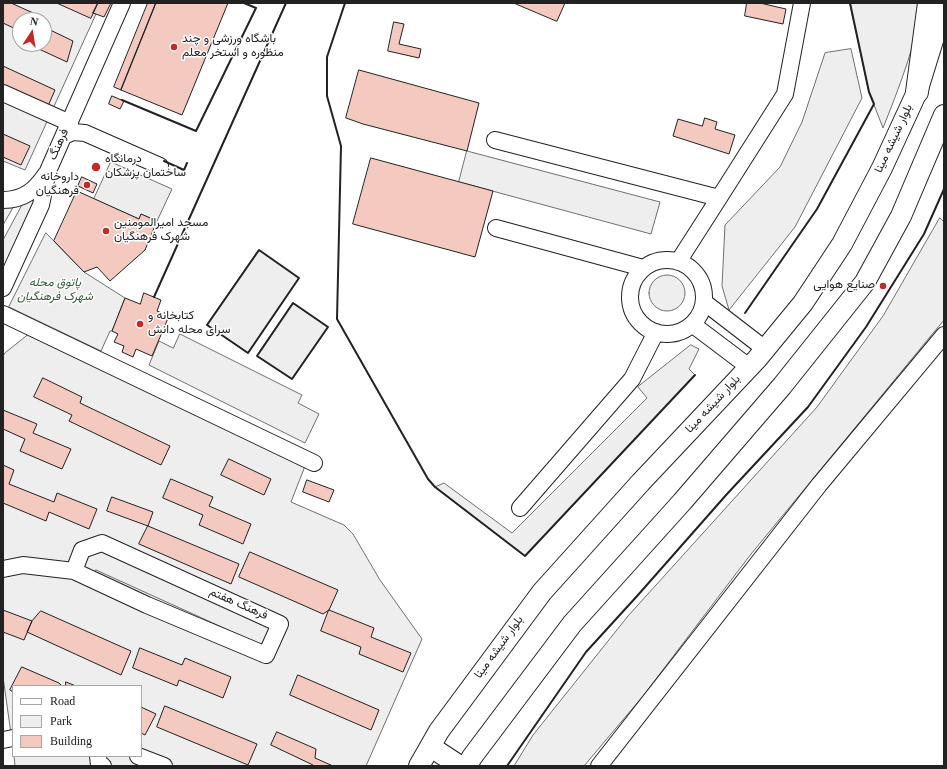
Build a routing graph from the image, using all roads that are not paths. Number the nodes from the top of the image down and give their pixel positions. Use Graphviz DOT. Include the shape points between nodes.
graph roads {
  1 [pos="122,3"];
  2 [pos="802,3"];
  3 [pos="929,3"];
  4 [pos="944,5"];
  5 [pos="917,92"];
  6 [pos="3,93"];
  7 [pos="944,115"];
  8 [pos="67,130"];
  9 [pos="495,140"];
  10 [pos="160,166"];
  11 [pos="48,171"];
  12 [pos="719,198"];
  13 [pos="3,200"];
  14 [pos="496,228"];
  15 [pos="678,262"];
  16 [pos="643,268"];
  17 [pos="3,288"];
  18 [pos="704,302"];
  19 [pos="3,314"];
  20 [pos="692,324"];
  21 [pos="656,332"];
  22 [pos="944,335"];
  23 [pos="765,349"];
  24 [pos="749,367"];
  25 [pos="314,463"];
  26 [pos="520,508"];
  27 [pos="3,569"];
  28 [pos="74,571"];
  29 [pos="431,746"];
  30 [pos="98,757"];
  31 [pos="141,757"];
  32 [pos="103,766"];
  33 [pos="164,766"];
  34 [pos="419,766"];
  35 [pos="460,766"];
  36 [pos="467,766"];
  37 [pos="599,766"];
  1 -- 8 [label="street, فرهنگ"];
  2 -- 12 [label="street" via="785,94"];
  3 -- 5 [label="highway"];
  4 -- 5 [label="main road, بلوار شیشه مینا"];
  5 -- 23 [label="main road, بلوار شیشه مینا" via="882,168 842,244 803,303"];
  6 -- 8 [label="street"];
  7 -- 36 [label="main road" via="901,216 865,282 777,391 572,624"];
  8 -- 10 [label="street" via="85,134"];
  8 -- 11 [label="street, فرهنگ"];
  9 -- 12 [label="street"];
  11 -- 13 [label="street" via="29,193 17,199"];
  11 -- 17 [label="street, فرهنگ" via="41,205"];
  12 -- 15 [label="street"];
  14 -- 16 [label="street"];
  15 -- 16 [label="street" via="653,262"];
  15 -- 18 [label="street" via="690,268 698,277 703,289"];
  16 -- 21 [label="street" via="631,286 631,308 644,326"];
  18 -- 20 [label="street" via="700,314"];
  18 -- 23 [label="street"];
  19 -- 25 [label="street"];
  20 -- 21 [label="street" via="681,331 668,334"];
  20 -- 24 [label="street"];
  21 -- 26 [label="street" via="632,379"];
  22 -- 37 [label="street" via="819,485"];
  23 -- 24 [label="main road, بلوار شیشه مینا"];
  24 -- 29 [label="main road, بلوار شیشه مینا" via="542,592 439,731"];
  27 -- 28 [label="street, فرهنگ هفتم" via="23,565"];
  28 -- 28 [label="street, فرهنگ هفتم" via="266,655 280,624 102,544 82,550"];
  29 -- 34 [label="main road, بلوار شیشه مینا"];
  29 -- 35 [label="main road"];
  30 -- 32 [label="street" via="99,765"];
  31 -- 33 [label="street"];
}
